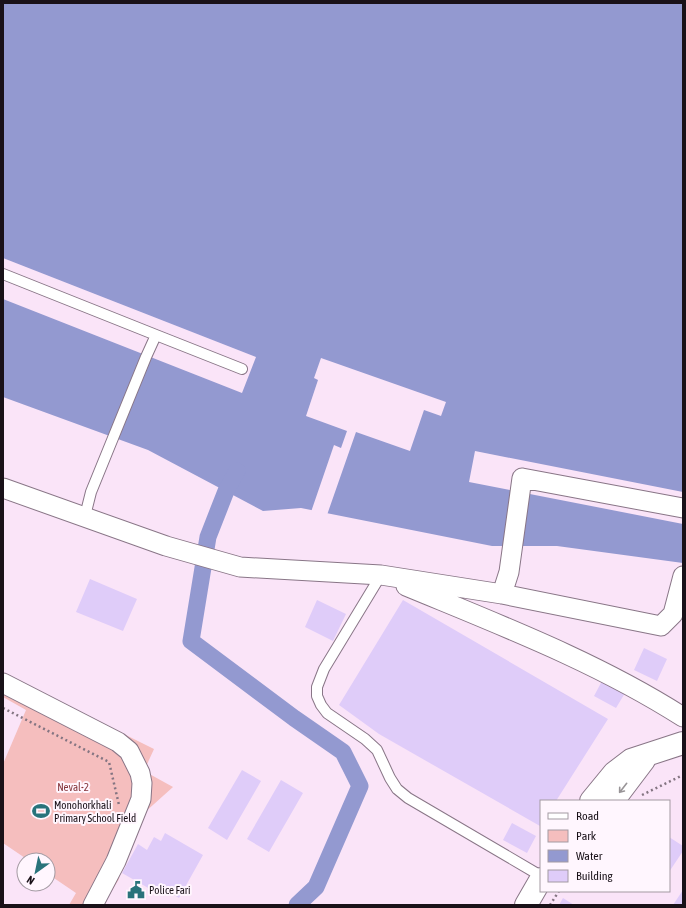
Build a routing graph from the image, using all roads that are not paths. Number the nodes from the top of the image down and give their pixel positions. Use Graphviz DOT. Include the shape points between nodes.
graph roads {
  1 [pos="3,274"];
  2 [pos="156,335"];
  3 [pos="242,369"];
  4 [pos="3,488"];
  5 [pos="683,508"];
  6 [pos="85,516"];
  7 [pos="381,575"];
  8 [pos="683,576"];
  9 [pos="502,594"];
  10 [pos="3,683"];
  11 [pos="683,717"];
  12 [pos="683,743"];
  13 [pos="650,753"];
  14 [pos="592,800"];
  15 [pos="614,800"];
  16 [pos="540,876"];
  17 [pos="540,879"];
  18 [pos="550,892"];
  19 [pos="92,905"];
  20 [pos="526,905"];
  21 [pos="542,905"];
  1 -- 2 [label="lane"];
  2 -- 3 [label="lane"];
  2 -- 6 [label="lane" via="106,452"];
  4 -- 6 [label="street"];
  5 -- 9 [label="street" via="522,478 509,572"];
  6 -- 7 [label="street" via="166,546 240,568"];
  7 -- 9 [label="street"];
  7 -- 11 [label="street" via="591,665"];
  7 -- 16 [label="lane" via="324,669 317,687 321,705 327,713 366,739 377,750 390,778 408,798"];
  8 -- 9 [label="street" via="673,614 661,626"];
  10 -- 19 [label="street" via="118,742 129,751 140,773 141,799 116,861"];
  12 -- 13 [label="main road"];
  13 -- 14 [label="main road" via="631,760 614,773"];
  13 -- 15 [label="main road, one-way"];
  17 -- 20 [label="main road"];
  18 -- 21 [label="main road"];
}
